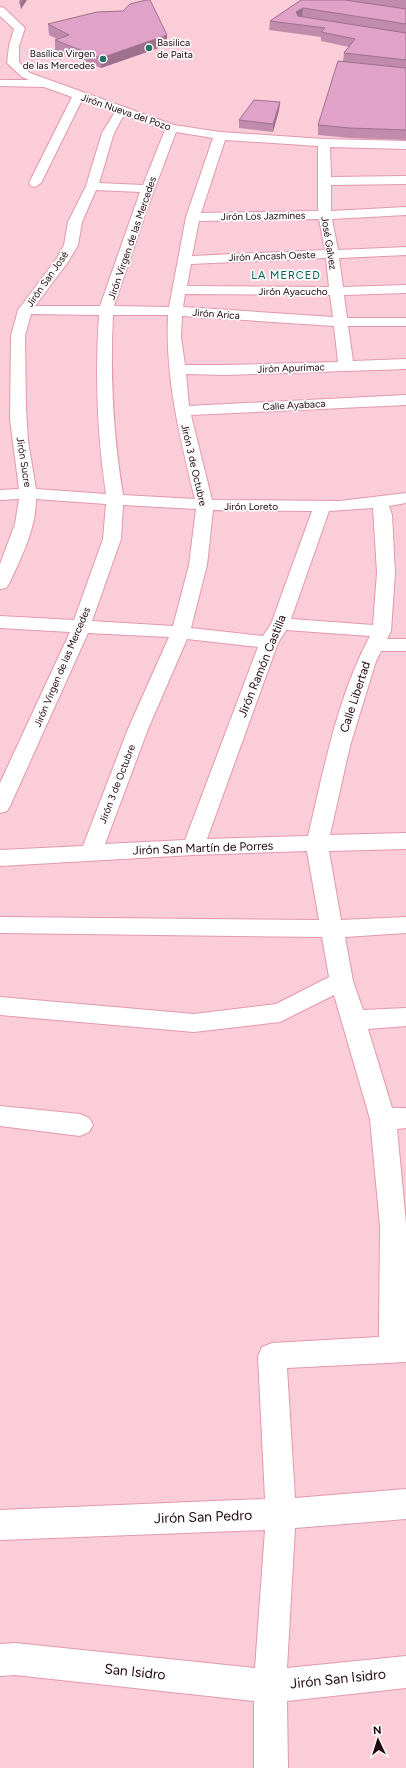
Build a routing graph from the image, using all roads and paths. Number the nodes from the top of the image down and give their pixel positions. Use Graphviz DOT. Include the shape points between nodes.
graph roads {
  1 [pos="0,10"];
  2 [pos="0,22"];
  3 [pos="15,23"];
  4 [pos="0,45"];
  5 [pos="14,46"];
  6 [pos="0,62"];
  7 [pos="13,62"];
  8 [pos="0,83"];
  9 [pos="47,84"];
  10 [pos="78,96"];
  11 [pos="121,111"];
  12 [pos="172,128"];
  13 [pos="220,136"];
  14 [pos="324,143"];
  15 [pos="406,145"];
  16 [pos="406,180"];
  17 [pos="324,181"];
  18 [pos="35,183"];
  19 [pos="92,186"];
  20 [pos="148,189"];
  21 [pos="406,211"];
  22 [pos="325,215"];
  23 [pos="193,217"];
  24 [pos="406,251"];
  25 [pos="332,254"];
  26 [pos="186,260"];
  27 [pos="406,289"];
  28 [pos="180,290"];
  29 [pos="336,291"];
  30 [pos="25,310"];
  31 [pos="106,310"];
  32 [pos="175,311"];
  33 [pos="340,322"];
  34 [pos="406,322"];
  35 [pos="12,336"];
  36 [pos="406,364"];
  37 [pos="346,366"];
  38 [pos="176,369"];
  39 [pos="406,400"];
  40 [pos="182,411"];
  41 [pos="29,494"];
  42 [pos="0,495"];
  43 [pos="406,498"];
  44 [pos="115,499"];
  45 [pos="380,503"];
  46 [pos="205,506"];
  47 [pos="322,507"];
  48 [pos="0,584"];
  49 [pos="0,622"];
  50 [pos="280,624"];
  51 [pos="81,627"];
  52 [pos="181,632"];
  53 [pos="378,638"];
  54 [pos="269,642"];
  55 [pos="406,645"];
  56 [pos="0,806"];
  57 [pos="406,841"];
  58 [pos="317,845"];
  59 [pos="193,847"];
  60 [pos="91,853"];
  61 [pos="0,858"];
  62 [pos="0,925"];
  63 [pos="406,925"];
  64 [pos="331,929"];
  65 [pos="341,980"];
  66 [pos="0,1006"];
  67 [pos="406,1017"];
  68 [pos="354,1020"];
  69 [pos="0,1116"];
  70 [pos="394,1118"];
  71 [pos="80,1125"];
  72 [pos="399,1226"];
  73 [pos="400,1349"];
  74 [pos="406,1504"];
  75 [pos="281,1514"];
  76 [pos="0,1525"];
  77 [pos="0,1660"];
  78 [pos="406,1672"];
  79 [pos="270,1686"];
  80 [pos="271,1768"];
  1 -- 3 [label="street"];
  2 -- 3 [label="street"];
  3 -- 5 [label="street" via="20,28"];
  4 -- 5 [label="street"];
  5 -- 7 [label="street"];
  6 -- 7 [label="street"];
  7 -- 9 [label="street, Jirón Nueva del Pozo" via="26,75"];
  8 -- 9 [label="street"];
  9 -- 10 [label="street, Jirón Nueva del Pozo"];
  10 -- 11 [label="street, Jirón Nueva del Pozo"];
  10 -- 18 [label="street"];
  11 -- 12 [label="street, Jirón Nueva del Pozo"];
  11 -- 19 [label="street, Jirón San José" via="108,133"];
  12 -- 13 [label="street, Jirón Nueva del Pozo"];
  12 -- 20 [label="street, Jirón Virgen de las Mercedes"];
  13 -- 14 [label="street, Jirón Nueva del Pozo"];
  13 -- 23 [label="street, Jirón 3 de Octubre"];
  14 -- 15 [label="street, Jirón Nueva del Pozo"];
  14 -- 17 [label="street, José Galvez"];
  16 -- 17 [label="street"];
  17 -- 22 [label="street, José Galvez"];
  19 -- 20 [label="street"];
  19 -- 30 [label="street, Jirón San José" via="80,208 71,245"];
  20 -- 31 [label="street, Jirón Virgen de las Mercedes"];
  21 -- 22 [label="street, Jirón Los Jazmines"];
  22 -- 23 [label="street, Jirón Los Jazmines"];
  22 -- 25 [label="street, José Galvez"];
  23 -- 26 [label="street, Jirón 3 de Octubre"];
  24 -- 25 [label="street, Jirón Ancash Oeste"];
  25 -- 26 [label="street, Jirón Ancash Oeste"];
  25 -- 29 [label="street, José Galvez"];
  26 -- 28 [label="street, Jirón 3 de Octubre"];
  27 -- 29 [label="street, Jirón Ayacucho"];
  28 -- 29 [label="street, Jirón Ayacucho"];
  28 -- 32 [label="street, Jirón 3 de Octubre"];
  29 -- 33 [label="street, José Galvez"];
  30 -- 31 [label="street, Jirón Arica"];
  30 -- 35 [label="street, Jirón San José"];
  31 -- 32 [label="street, Jirón Arica"];
  31 -- 44 [label="street, Jirón Virgen de las Mercedes" via="104,406"];
  32 -- 33 [label="street, Jirón Arica"];
  32 -- 38 [label="street, Jirón 3 de Octubre"];
  33 -- 34 [label="street, Jirón Arica"];
  33 -- 37 [label="street, José Galvez"];
  35 -- 41 [label="street, Jirón Sucre" via="23,467"];
  36 -- 37 [label="street, Jirón Apurímac"];
  37 -- 38 [label="street, Jirón Apurímac"];
  38 -- 40 [label="street, Jirón 3 de Octubre"];
  39 -- 40 [label="street, Calle Ayabaca"];
  40 -- 46 [label="street, Jirón 3 de Octubre"];
  41 -- 42 [label="street, Jirón Loreto"];
  41 -- 44 [label="street, Jirón Loreto"];
  41 -- 48 [label="street, Jirón Sucre" via="21,532"];
  43 -- 45 [label="street, Jirón Loreto"];
  44 -- 46 [label="street, Jirón Loreto"];
  44 -- 51 [label="street, Jirón Virgen de las Mercedes" via="112,539 107,558"];
  45 -- 47 [label="street, Jirón Loreto"];
  45 -- 53 [label="street, Calle Libertad" via="383,514 386,573"];
  46 -- 47 [label="street, Jirón Loreto"];
  46 -- 52 [label="street, Jirón 3 de Octubre" via="198,565"];
  47 -- 50 [label="street, Jirón Ramón Castilla"];
  49 -- 51 [label="street"];
  50 -- 53 [label="street"];
  50 -- 54 [label="street, Jirón Ramón Castilla"];
  51 -- 52 [label="street"];
  51 -- 56 [label="street, Jirón Virgen de las Mercedes"];
  52 -- 54 [label="street"];
  52 -- 60 [label="street, Jirón 3 de Octubre" via="138,729"];
  53 -- 55 [label="street"];
  53 -- 58 [label="street, Calle Libertad" via="366,661 340,746"];
  54 -- 59 [label="street, Jirón Ramón Castilla"];
  57 -- 58 [label="street, Jirón San Martín de Porres"];
  58 -- 59 [label="street, Jirón San Martín de Porres"];
  58 -- 64 [label="street"];
  59 -- 60 [label="street, Jirón San Martín de Porres"];
  60 -- 61 [label="street, Jirón San Martín de Porres"];
  62 -- 64 [label="street"];
  63 -- 64 [label="street"];
  64 -- 65 [label="street"];
  65 -- 66 [label="street" via="280,1013 194,1023"];
  65 -- 68 [label="street"];
  67 -- 68 [label="street"];
  68 -- 70 [label="street"];
  69 -- 71 [label="street"];
  70 -- 72 [label="street"];
  72 -- 73 [label="street"];
  73 -- 75 [label="street" via="272,1356"];
  74 -- 75 [label="street, Jirón San Pedro"];
  75 -- 76 [label="street, Jirón San Pedro"];
  75 -- 79 [label="street"];
  77 -- 79 [label="street, San Isidro" via="15,1659"];
  78 -- 79 [label="street, Jirón San Isidro"];
  79 -- 80 [label="street"];
}
